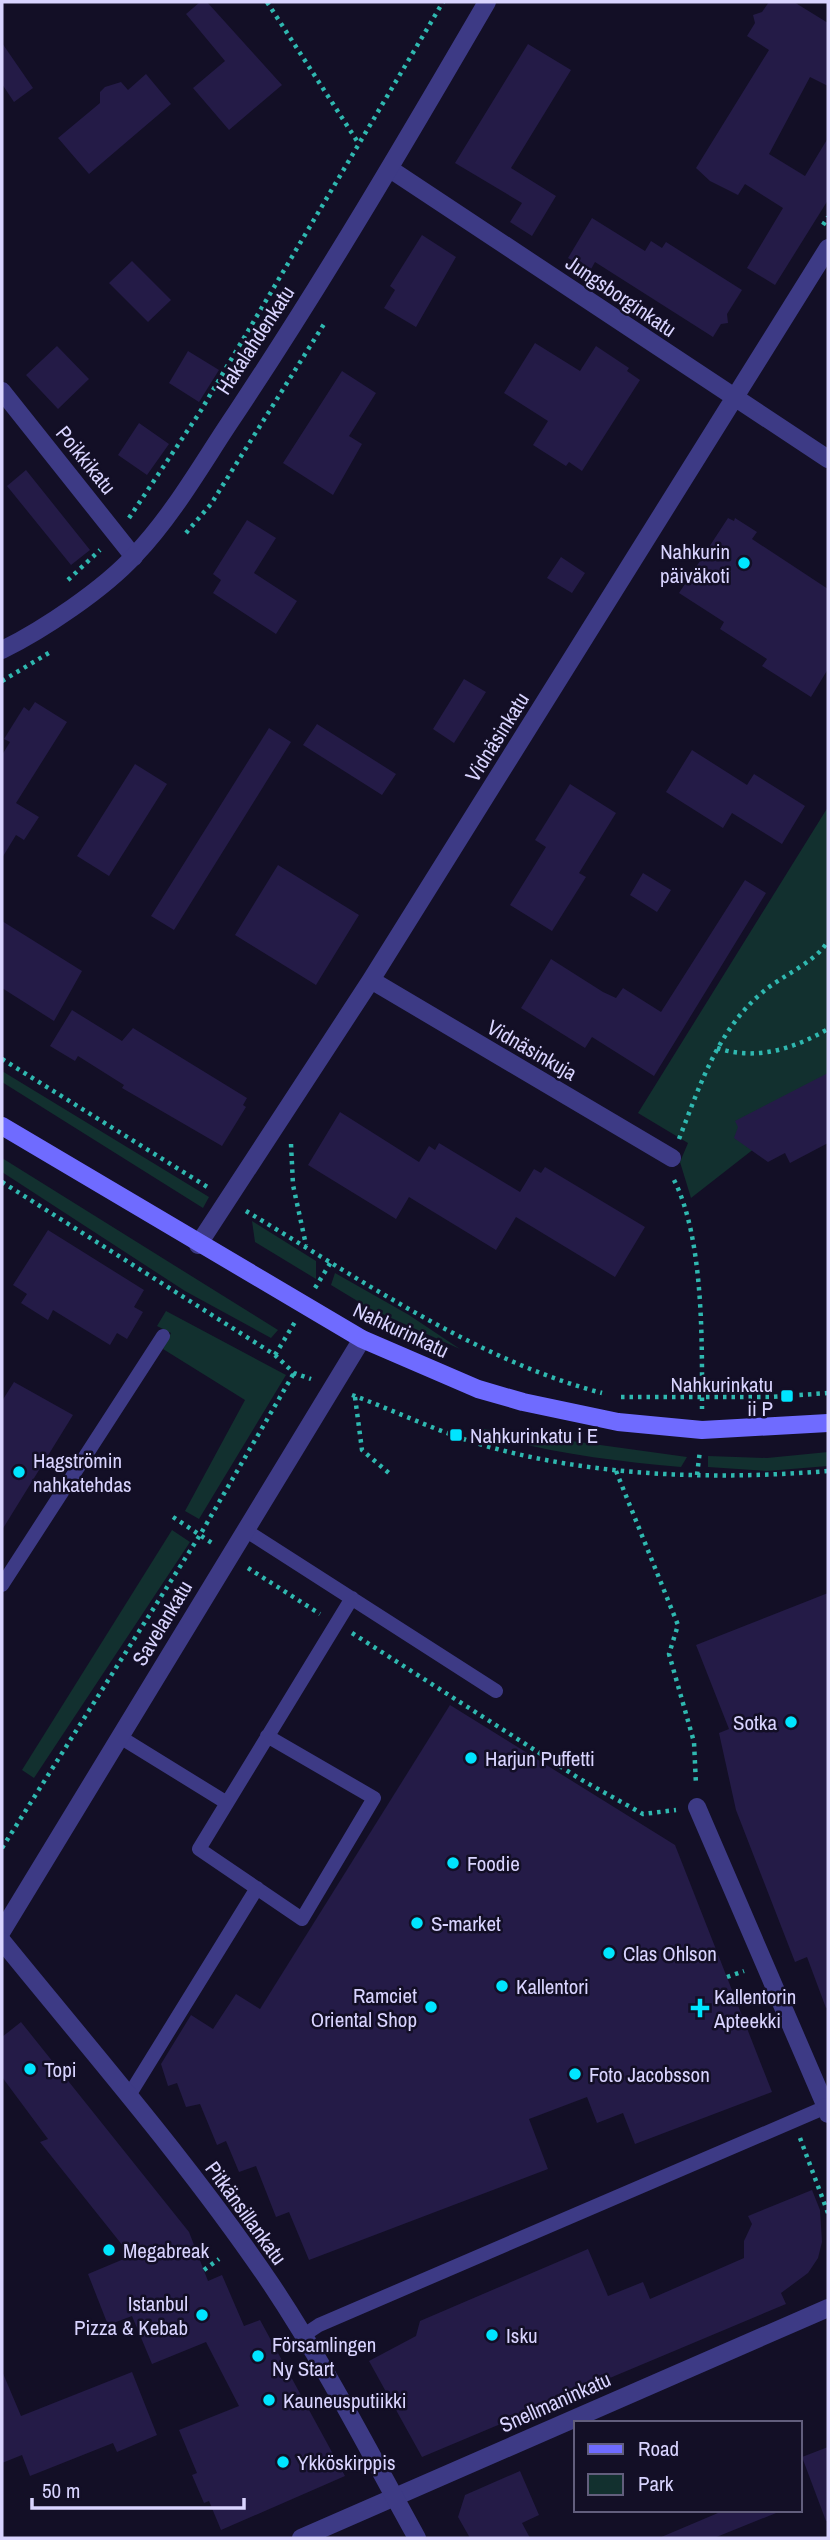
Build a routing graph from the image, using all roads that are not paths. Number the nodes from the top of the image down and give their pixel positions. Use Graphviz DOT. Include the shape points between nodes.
graph roads {
  1 [pos="487,2"];
  2 [pos="390,169"];
  3 [pos="828,248"];
  4 [pos="2,391"];
  5 [pos="736,400"];
  6 [pos="828,458"];
  7 [pos="134,557"];
  8 [pos="2,650"];
  9 [pos="371,980"];
  10 [pos="2,1126"];
  11 [pos="672,1158"];
  12 [pos="198,1245"];
  13 [pos="163,1336"];
  14 [pos="362,1339"];
  15 [pos="828,1423"];
  16 [pos="245,1530"];
  17 [pos="2,1585"];
  18 [pos="352,1598"];
  19 [pos="496,1691"];
  20 [pos="267,1736"];
  21 [pos="120,1737"];
  22 [pos="226,1803"];
  23 [pos="698,1807"];
  24 [pos="257,1888"];
  25 [pos="2,1931"];
  26 [pos="2,1941"];
  27 [pos="128,2097"];
  28 [pos="827,2110"];
  29 [pos="828,2308"];
  30 [pos="304,2335"];
  31 [pos="394,2497"];
  32 [pos="301,2538"];
  33 [pos="417,2538"];
  1 -- 2 [label="street, Hakalahdenkatu"];
  2 -- 5 [label="street, Jungsborginkatu"];
  2 -- 7 [label="street, Hakalahdenkatu" via="278,350"];
  3 -- 5 [label="street, Vidnäsinkatu"];
  4 -- 7 [label="street, Poikkikatu"];
  5 -- 6 [label="street, Jungsborginkatu"];
  5 -- 9 [label="street, Vidnäsinkatu"];
  7 -- 8 [label="street, Hakalahdenkatu" via="75,604"];
  9 -- 11 [label="street, Vidnäsinkuja"];
  9 -- 12 [label="street, Vidnäsinkatu"];
  10 -- 12 [label="main road, Nahkurinkatu"];
  12 -- 14 [label="main road, Nahkurinkatu"];
  13 -- 17 [label="lane"];
  14 -- 15 [label="main road, Nahkurinkatu" via="478,1389 581,1415 702,1430"];
  14 -- 16 [label="street, Savelankatu"];
  16 -- 18 [label="lane"];
  16 -- 21 [label="street, Savelankatu"];
  18 -- 19 [label="lane"];
  18 -- 20 [label="lane"];
  20 -- 22 [label="lane"];
  20 -- 24 [label="lane" via="374,1798 302,1919"];
  21 -- 22 [label="lane"];
  21 -- 25 [label="street, Savelankatu"];
  22 -- 24 [label="lane" via="199,1849"];
  23 -- 28 [label="street"];
  24 -- 27 [label="lane"];
  26 -- 27 [label="street, Pitkänsillankatu"];
  27 -- 30 [label="street, Pitkänsillankatu" via="208,2197"];
  28 -- 30 [label="lane" via="794,2120"];
  29 -- 31 [label="street, Snellmaninkatu"];
  30 -- 31 [label="street, Pitkänsillankatu"];
  31 -- 32 [label="street, Snellmaninkatu"];
  31 -- 33 [label="street, Pitkänsillankatu"];
}
